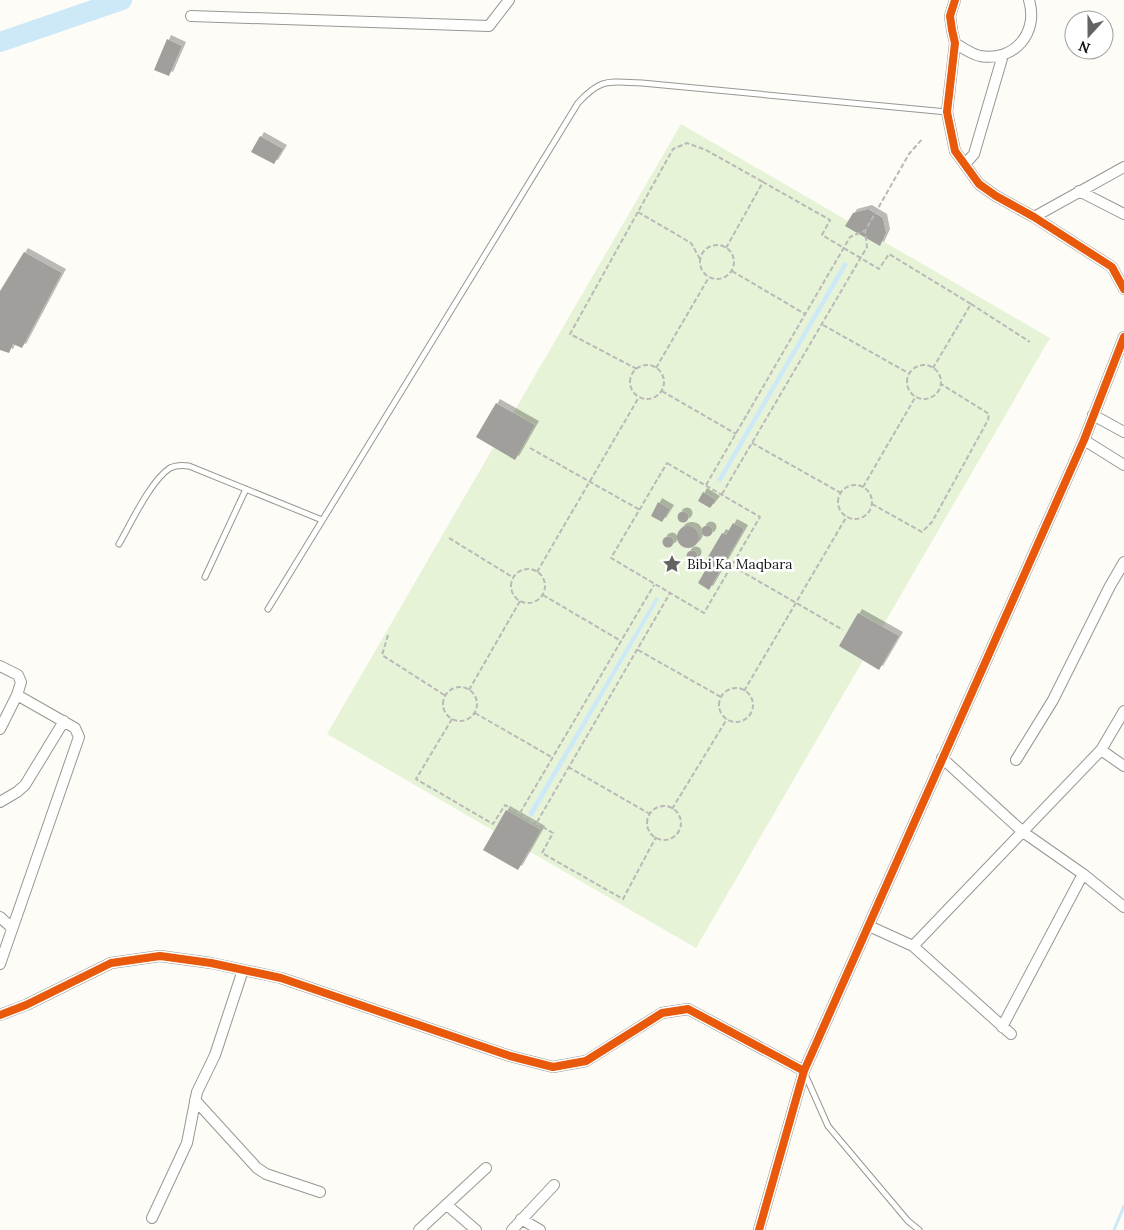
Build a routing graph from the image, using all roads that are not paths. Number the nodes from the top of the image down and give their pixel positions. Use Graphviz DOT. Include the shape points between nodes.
graph roads {
  1 [pos="509,0"];
  2 [pos="954,0"];
  3 [pos="1029,0"];
  4 [pos="190,16"];
  5 [pos="956,43"];
  6 [pos="1003,55"];
  7 [pos="947,112"];
  8 [pos="965,164"];
  9 [pos="1124,167"];
  10 [pos="1079,191"];
  11 [pos="1124,214"];
  12 [pos="1034,218"];
  13 [pos="1124,289"];
  14 [pos="1124,337"];
  15 [pos="1093,416"];
  16 [pos="1124,432"];
  17 [pos="1084,440"];
  18 [pos="1124,465"];
  19 [pos="246,489"];
  20 [pos="322,520"];
  21 [pos="118,544"];
  22 [pos="1124,562"];
  23 [pos="205,577"];
  24 [pos="268,609"];
  25 [pos="0,666"];
  26 [pos="17,695"];
  27 [pos="1124,711"];
  28 [pos="64,721"];
  29 [pos="0,729"];
  30 [pos="1101,750"];
  31 [pos="942,758"];
  32 [pos="1016,760"];
  33 [pos="1124,766"];
  34 [pos="0,802"];
  35 [pos="1023,832"];
  36 [pos="1083,874"];
  37 [pos="1124,907"];
  38 [pos="0,917"];
  39 [pos="869,926"];
  40 [pos="12,928"];
  41 [pos="913,946"];
  42 [pos="0,964"];
  43 [pos="243,970"];
  44 [pos="0,1015"];
  45 [pos="1002,1027"];
  46 [pos="1011,1034"];
  47 [pos="804,1071"];
  48 [pos="195,1100"];
  49 [pos="486,1168"];
  50 [pos="554,1185"];
  51 [pos="320,1192"];
  52 [pos="447,1204"];
  53 [pos="152,1218"];
  54 [pos="521,1219"];
  55 [pos="419,1230"];
  56 [pos="476,1230"];
  57 [pos="512,1230"];
  58 [pos="540,1230"];
  59 [pos="759,1230"];
  60 [pos="919,1230"];
  1 -- 4 [label="street" via="489,26"];
  2 -- 5 [label="street" via="950,16"];
  3 -- 6 [label="street" via="1030,28 1022,42"];
  5 -- 6 [label="street" via="979,56"];
  5 -- 7 [label="street"];
  6 -- 8 [label="street" via="974,154"];
  7 -- 8 [label="street" via="955,151"];
  7 -- 20 [label="lane" via="642,83 612,82 595,86 578,103"];
  8 -- 12 [label="street" via="979,184"];
  9 -- 10 [label="street"];
  10 -- 11 [label="street"];
  10 -- 12 [label="street"];
  12 -- 13 [label="street" via="1112,267"];
  14 -- 15 [label="street"];
  15 -- 16 [label="street"];
  15 -- 17 [label="street"];
  17 -- 18 [label="street"];
  17 -- 31 [label="street"];
  19 -- 20 [label="lane"];
  19 -- 21 [label="lane" via="189,466 172,467 156,480"];
  19 -- 23 [label="lane"];
  20 -- 24 [label="lane"];
  22 -- 32 [label="street" via="1053,700"];
  25 -- 26 [label="street" via="21,679"];
  26 -- 28 [label="street"];
  26 -- 29 [label="street"];
  27 -- 30 [label="street"];
  28 -- 34 [label="street" via="24,785"];
  28 -- 40 [label="street" via="78,731 78,741"];
  30 -- 33 [label="street"];
  30 -- 35 [label="street"];
  31 -- 35 [label="street"];
  31 -- 39 [label="street"];
  35 -- 36 [label="street"];
  35 -- 41 [label="street"];
  36 -- 37 [label="street"];
  36 -- 45 [label="street"];
  38 -- 40 [label="street"];
  39 -- 41 [label="street"];
  39 -- 47 [label="street"];
  40 -- 42 [label="street"];
  41 -- 45 [label="street"];
  43 -- 44 [label="street" via="160,956 111,963 26,1006"];
  43 -- 47 [label="street" via="281,978 510,1056 553,1067 586,1061 662,1013 688,1010"];
  43 -- 48 [label="street" via="215,1055"];
  45 -- 46 [label="street"];
  47 -- 59 [label="street"];
  47 -- 60 [label="lane" via="828,1126"];
  48 -- 51 [label="street" via="257,1168"];
  48 -- 53 [label="street" via="187,1143"];
  49 -- 52 [label="street"];
  50 -- 54 [label="street"];
  52 -- 55 [label="street"];
  52 -- 56 [label="street"];
  54 -- 57 [label="street"];
  54 -- 58 [label="street"];
}
